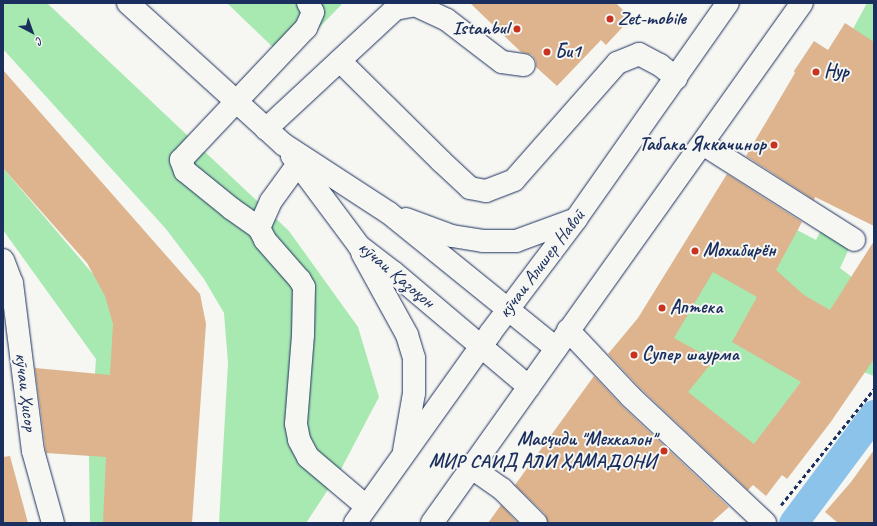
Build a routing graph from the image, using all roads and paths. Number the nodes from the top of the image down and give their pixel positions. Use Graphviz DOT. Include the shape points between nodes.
graph roads {
  1 [pos="128,3"];
  2 [pos="308,3"];
  3 [pos="728,3"];
  4 [pos="802,3"];
  5 [pos="340,61"];
  6 [pos="524,65"];
  7 [pos="676,78"];
  8 [pos="235,101"];
  9 [pos="266,129"];
  10 [pos="283,144"];
  11 [pos="703,144"];
  12 [pos="298,164"];
  13 [pos="389,213"];
  14 [pos="576,219"];
  15 [pos="259,228"];
  16 [pos="854,240"];
  17 [pos="358,246"];
  18 [pos="3,260"];
  19 [pos="508,309"];
  20 [pos="568,330"];
  21 [pos="480,348"];
  22 [pos="556,348"];
  23 [pos="528,388"];
  24 [pos="874,389"];
  25 [pos="403,456"];
  26 [pos="472,468"];
  27 [pos="361,514"];
  28 [pos="771,517"];
  29 [pos="53,523"];
  30 [pos="432,523"];
  31 [pos="536,523"];
  1 -- 8 [label="street, кӯчаи Қазоқон"];
  2 -- 8 [label="street" via="313,12 306,28"];
  3 -- 7 [label="street, кӯчаи Алишер Навоӣ"];
  4 -- 11 [label="street"];
  5 -- 6 [label="street" via="395,10 415,5 446,20 502,62"];
  5 -- 7 [label="street" via="470,188 486,191 514,180 617,63 639,54 660,65"];
  5 -- 9 [label="street"];
  7 -- 14 [label="street, кӯчаи Алишер Навоӣ"];
  8 -- 9 [label="street, кӯчаи Қазоқон"];
  8 -- 15 [label="street" via="181,160 185,171"];
  9 -- 10 [label="street, кӯчаи Қазоқон"];
  10 -- 12 [label="street, кӯчаи Қазоқон"];
  10 -- 13 [label="street, кӯчаи Қазоқон"];
  11 -- 16 [label="street"];
  11 -- 20 [label="street"];
  12 -- 15 [label="street" via="271,201"];
  12 -- 17 [label="street, кӯчаи Қазоқон"];
  13 -- 14 [label="street" via="452,236 483,241 516,240"];
  13 -- 19 [label="street, кӯчаи Қазоқон"];
  14 -- 19 [label="street, кӯчаи Алишер Навоӣ"];
  15 -- 27 [label="street" via="265,240 304,287 296,424 299,440 308,457"];
  17 -- 21 [label="street, кӯчаи Қазоқон" via="393,272"];
  17 -- 25 [label="street" via="407,335 414,358 414,392"];
  18 -- 29 [label="street, кӯчаи Ҳисор" via="12,283 33,451"];
  19 -- 21 [label="street, кӯчаи Алишер Навоӣ"];
  19 -- 22 [label="street, кӯчаи Қазоқон"];
  20 -- 22 [label="street"];
  20 -- 28 [label="street" via="631,397"];
  21 -- 23 [label="street, кӯчаи Қазоқон"];
  21 -- 25 [label="street, кӯчаи Алишер Навоӣ"];
  22 -- 23 [label="street"];
  23 -- 26 [label="street"];
  24 -- 28 [label="path"];
  25 -- 27 [label="street, кӯчаи Алишер Навоӣ"];
  26 -- 30 [label="street"];
  26 -- 31 [label="street" via="502,489"];
}
